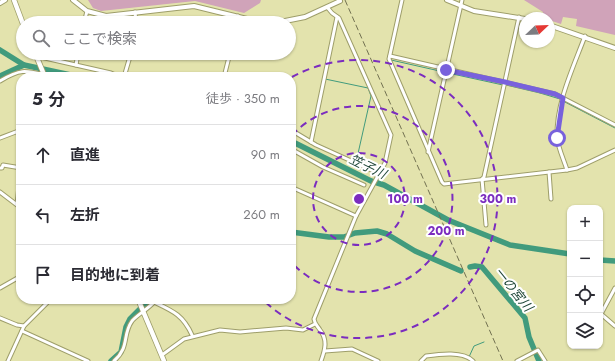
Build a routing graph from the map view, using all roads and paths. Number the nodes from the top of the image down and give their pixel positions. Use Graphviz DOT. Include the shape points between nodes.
graph roads {
  1 [pos="4,0"];
  2 [pos="14,0"];
  3 [pos="73,0"];
  4 [pos="402,0"];
  5 [pos="446,0"];
  6 [pos="462,0"];
  7 [pos="340,1"];
  8 [pos="0,3"];
  9 [pos="460,6"];
  10 [pos="326,7"];
  11 [pos="87,11"];
  12 [pos="136,12"];
  13 [pos="20,16"];
  14 [pos="86,16"];
  15 [pos="136,16"];
  16 [pos="238,16"];
  17 [pos="337,17"];
  18 [pos="519,17"];
  19 [pos="296,19"];
  20 [pos="555,27"];
  21 [pos="585,36"];
  22 [pos="615,48"];
  23 [pos="390,56"];
  24 [pos="38,60"];
  25 [pos="54,60"];
  26 [pos="77,60"];
  27 [pos="129,60"];
  28 [pos="228,60"];
  29 [pos="76,65"];
  30 [pos="446,70"];
  31 [pos="18,72"];
  32 [pos="29,72"];
  33 [pos="43,72"];
  34 [pos="107,72"];
  35 [pos="125,72"];
  36 [pos="225,72"];
  37 [pos="16,73"];
  38 [pos="0,81"];
  39 [pos="505,82"];
  40 [pos="563,98"];
  41 [pos="615,125"];
  42 [pos="16,132"];
  43 [pos="296,133"];
  44 [pos="0,138"];
  45 [pos="311,142"];
  46 [pos="615,150"];
  47 [pos="428,152"];
  48 [pos="296,153"];
  49 [pos="16,167"];
  50 [pos="0,168"];
  51 [pos="567,170"];
  52 [pos="548,172"];
  53 [pos="380,174"];
  54 [pos="482,179"];
  55 [pos="364,185"];
  56 [pos="296,189"];
  57 [pos="0,192"];
  58 [pos="552,199"];
  59 [pos="16,203"];
  60 [pos="356,216"];
  61 [pos="486,225"];
  62 [pos="16,279"];
  63 [pos="0,288"];
  64 [pos="615,288"];
  65 [pos="46,304"];
  66 [pos="140,304"];
  67 [pos="152,304"];
  68 [pos="158,304"];
  69 [pos="144,312"];
  70 [pos="0,318"];
  71 [pos="315,324"];
  72 [pos="24,326"];
  73 [pos="615,326"];
  74 [pos="22,331"];
  75 [pos="192,335"];
  76 [pos="326,351"];
  77 [pos="162,354"];
  78 [pos="527,356"];
  79 [pos="8,361"];
  80 [pos="88,361"];
  81 [pos="114,361"];
  82 [pos="164,361"];
  83 [pos="321,361"];
  84 [pos="378,361"];
  85 [pos="421,361"];
  86 [pos="473,361"];
  87 [pos="518,361"];
  88 [pos="530,361"];
  89 [pos="545,361"];
  1 -- 8 [label="street"];
  2 -- 13 [label="main road"];
  3 -- 11 [label="street"];
  4 -- 23 [label="street"];
  5 -- 9 [label="street"];
  6 -- 9 [label="street"];
  7 -- 10 [label="street"];
  9 -- 18 [label="street" via="474,11"];
  9 -- 30 [label="street"];
  10 -- 17 [label="street"];
  10 -- 19 [label="street"];
  11 -- 12 [label="street" via="106,16"];
  11 -- 14 [label="street"];
  12 -- 15 [label="street"];
  12 -- 16 [label="street" via="194,6"];
  17 -- 45 [label="street"];
  17 -- 53 [label="street" via="391,135"];
  18 -- 39 [label="street"];
  20 -- 21 [label="street"];
  21 -- 22 [label="street"];
  21 -- 40 [label="street"];
  23 -- 30 [label="street"];
  23 -- 47 [label="street" via="389,59"];
  24 -- 33 [label="main road"];
  25 -- 29 [label="street"];
  26 -- 29 [label="street"];
  27 -- 35 [label="street"];
  28 -- 36 [label="street"];
  29 -- 34 [label="street"];
  30 -- 39 [label="street"];
  30 -- 47 [label="street"];
  31 -- 32 [label="street"];
  37 -- 38 [label="street"];
  39 -- 40 [label="street"];
  39 -- 54 [label="street"];
  40 -- 41 [label="street"];
  40 -- 51 [label="street" via="557,138"];
  42 -- 44 [label="street"];
  43 -- 45 [label="street"];
  45 -- 53 [label="street"];
  46 -- 51 [label="street"];
  47 -- 54 [label="street" via="444,184"];
  48 -- 55 [label="street"];
  49 -- 50 [label="street" via="3,165"];
  51 -- 52 [label="street"];
  52 -- 54 [label="street"];
  52 -- 58 [label="street"];
  53 -- 60 [label="street"];
  54 -- 61 [label="street"];
  56 -- 60 [label="street"];
  57 -- 59 [label="street" via="5,198"];
  60 -- 71 [label="street" via="314,318"];
  62 -- 63 [label="street"];
  64 -- 73 [label="street" via="602,314"];
  65 -- 72 [label="street"];
  66 -- 69 [label="main road"];
  67 -- 69 [label="street"];
  68 -- 75 [label="street" via="175,312 187,324"];
  69 -- 77 [label="main road"];
  69 -- 81 [label="street" via="133,320 128,329 123,353"];
  70 -- 72 [label="street"];
  71 -- 75 [label="street" via="303,330 220,330"];
  71 -- 76 [label="street" via="322,332"];
  72 -- 74 [label="street"];
  74 -- 79 [label="street"];
  74 -- 80 [label="street"];
  75 -- 77 [label="street"];
  76 -- 83 [label="street"];
  76 -- 84 [label="street" via="352,349"];
  77 -- 82 [label="main road"];
  78 -- 87 [label="street"];
  78 -- 88 [label="street"];
  78 -- 89 [label="street" via="538,350"];
  85 -- 86 [label="street" via="426,356 449,355 465,356"];
}
